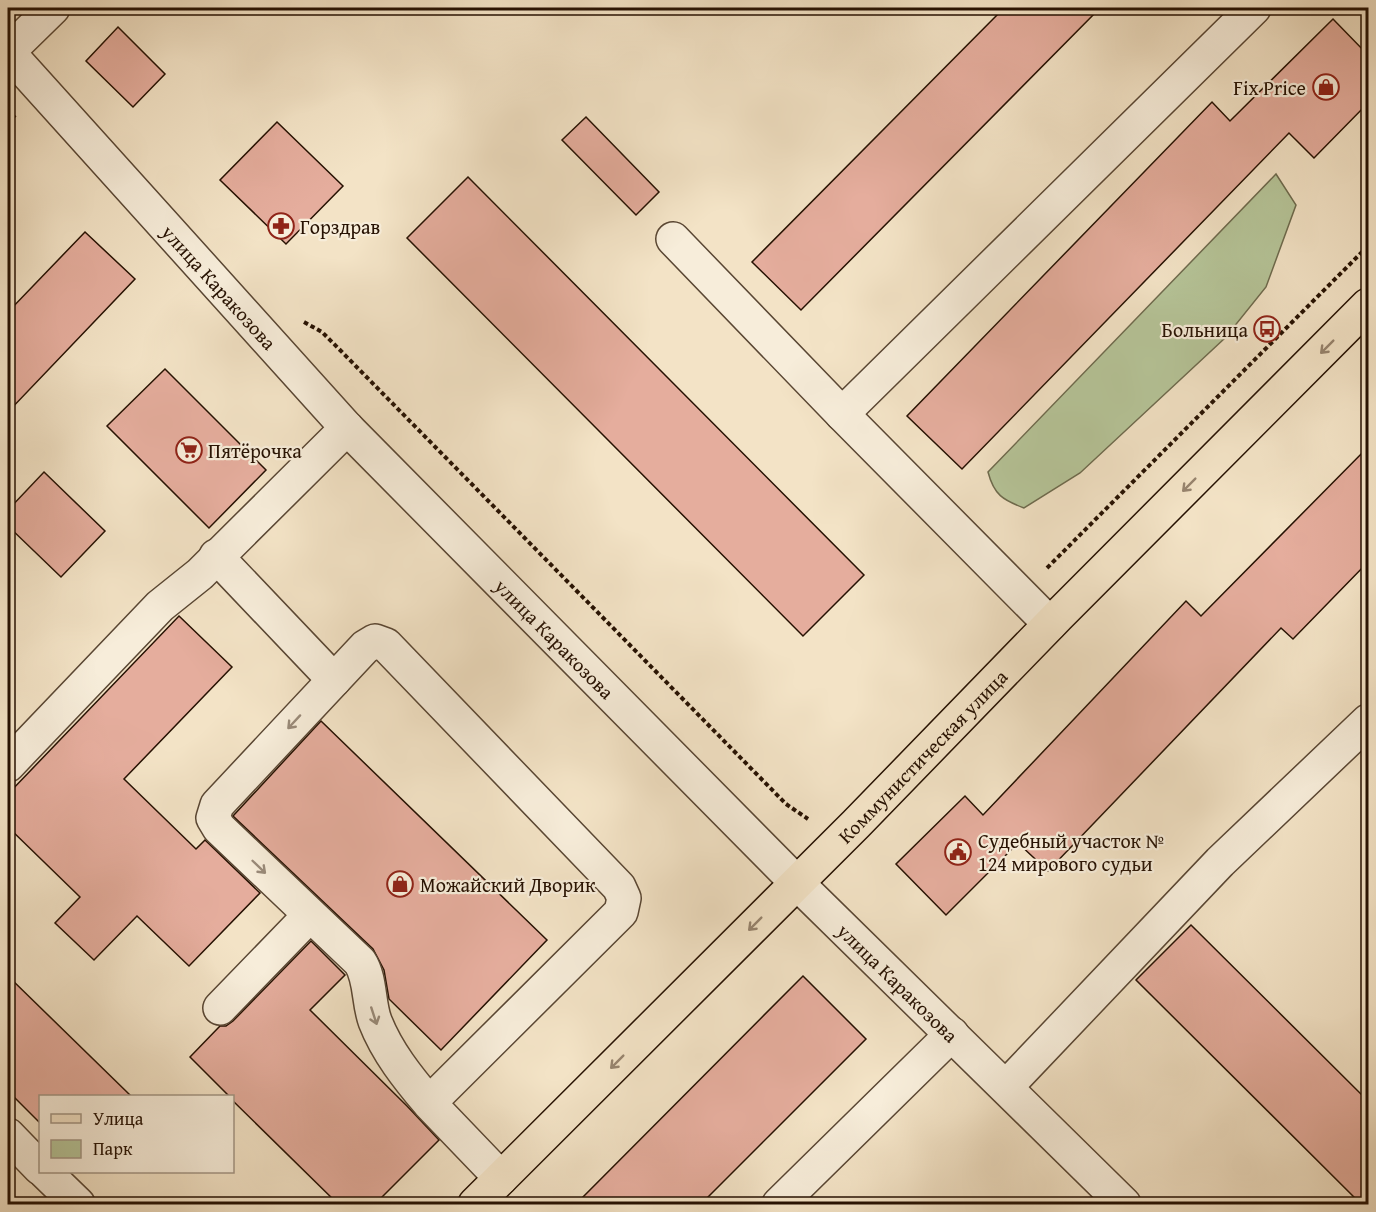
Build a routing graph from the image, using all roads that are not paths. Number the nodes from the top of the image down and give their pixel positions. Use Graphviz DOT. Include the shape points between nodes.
graph roads {
  1 [pos="52,8"];
  2 [pos="1254,8"];
  3 [pos="8,52"];
  4 [pos="673,239"];
  5 [pos="1368,305"];
  6 [pos="842,414"];
  7 [pos="347,428"];
  8 [pos="216,556"];
  9 [pos="1050,624"];
  10 [pos="334,680"];
  11 [pos="1368,721"];
  12 [pos="8,765"];
  13 [pos="797,883"];
  14 [pos="310,915"];
  15 [pos="220,1008"];
  16 [pos="952,1034"];
  17 [pos="1006,1087"];
  18 [pos="429,1103"];
  19 [pos="8,1135"];
  20 [pos="39,1166"];
  21 [pos="46,1173"];
  22 [pos="501,1178"];
  23 [pos="78,1204"];
  24 [pos="475,1204"];
  25 [pos="779,1204"];
  26 [pos="1124,1204"];
  1 -- 3 [label="street"];
  2 -- 6 [label="street"];
  3 -- 7 [label="street, улица Каракозова"];
  4 -- 6 [label="street"];
  5 -- 9 [label="main road, Коммунистическая улица, one-way"];
  6 -- 9 [label="street"];
  7 -- 8 [label="street"];
  7 -- 13 [label="street, улица Каракозова"];
  8 -- 10 [label="street"];
  8 -- 12 [label="street" via="160,606"];
  9 -- 13 [label="main road, Коммунистическая улица"];
  10 -- 14 [label="street, one-way" via="217,805 213,818"];
  10 -- 18 [label="street" via="365,647 375,641 386,645 620,887 624,898 621,912"];
  11 -- 17 [label="street" via="1220,862"];
  13 -- 16 [label="street, улица Каракозова"];
  13 -- 22 [label="main road, Коммунистическая улица, one-way"];
  14 -- 15 [label="street"];
  14 -- 18 [label="street, one-way" via="360,962 366,972 376,1022 403,1072"];
  16 -- 17 [label="street, улица Каракозова"];
  16 -- 25 [label="street"];
  17 -- 26 [label="street, улица Каракозова"];
  18 -- 22 [label="street"];
  19 -- 20 [label="street"];
  21 -- 23 [label="street"];
  22 -- 24 [label="main road, Коммунистическая улица"];
}
